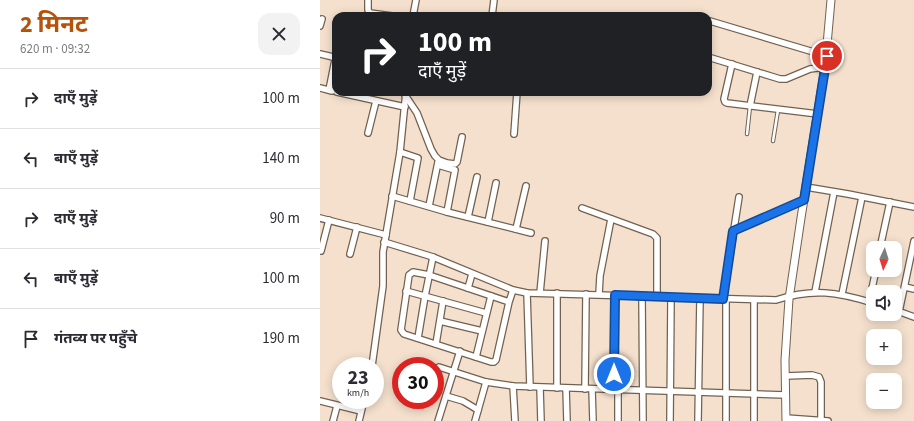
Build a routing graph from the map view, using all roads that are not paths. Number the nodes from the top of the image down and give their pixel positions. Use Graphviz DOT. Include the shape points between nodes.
graph roads {
  1 [pos="416,0"];
  2 [pos="494,0"];
  3 [pos="831,0"];
  4 [pos="368,1"];
  5 [pos="369,12"];
  6 [pos="414,12"];
  7 [pos="492,12"];
  8 [pos="322,19"];
  9 [pos="712,22"];
  10 [pos="320,26"];
  11 [pos="320,54"];
  12 [pos="827,56"];
  13 [pos="332,57"];
  14 [pos="712,58"];
  15 [pos="732,64"];
  16 [pos="826,67"];
  17 [pos="757,72"];
  18 [pos="332,75"];
  19 [pos="320,88"];
  20 [pos="329,90"];
  21 [pos="332,91"];
  22 [pos="359,96"];
  23 [pos="372,96"];
  24 [pos="406,96"];
  25 [pos="407,96"];
  26 [pos="517,96"];
  27 [pos="373,100"];
  28 [pos="750,106"];
  29 [pos="404,107"];
  30 [pos="778,109"];
  31 [pos="818,114"];
  32 [pos="368,133"];
  33 [pos="514,134"];
  34 [pos="747,134"];
  35 [pos="462,137"];
  36 [pos="772,141"];
  37 [pos="400,152"];
  38 [pos="438,162"];
  39 [pos="476,177"];
  40 [pos="496,183"];
  41 [pos="526,186"];
  42 [pos="806,187"];
  43 [pos="834,192"];
  44 [pos="392,196"];
  45 [pos="739,197"];
  46 [pos="862,197"];
  47 [pos="804,200"];
  48 [pos="410,201"];
  49 [pos="890,202"];
  50 [pos="429,206"];
  51 [pos="914,207"];
  52 [pos="582,208"];
  53 [pos="448,212"];
  54 [pos="468,217"];
  55 [pos="320,218"];
  56 [pos="611,219"];
  57 [pos="330,220"];
  58 [pos="488,222"];
  59 [pos="357,227"];
  60 [pos="516,229"];
  61 [pos="733,231"];
  62 [pos="531,233"];
  63 [pos="386,235"];
  64 [pos="545,241"];
  65 [pos="882,241"];
  66 [pos="914,241"];
  67 [pos="384,242"];
  68 [pos="321,251"];
  69 [pos="350,254"];
  70 [pos="433,257"];
  71 [pos="912,259"];
  72 [pos="472,274"];
  73 [pos="429,276"];
  74 [pos="905,287"];
  75 [pos="468,288"];
  76 [pos="914,289"];
  77 [pos="406,290"];
  78 [pos="513,290"];
  79 [pos="815,292"];
  80 [pos="527,293"];
  81 [pos="540,293"];
  82 [pos="557,293"];
  83 [pos="586,294"];
  84 [pos="599,294"];
  85 [pos="842,294"];
  86 [pos="615,295"];
  87 [pos="790,295"];
  88 [pos="425,296"];
  89 [pos="491,296"];
  90 [pos="642,296"];
  91 [pos="902,296"];
  92 [pos="656,297"];
  93 [pos="671,298"];
  94 [pos="700,298"];
  95 [pos="725,299"];
  96 [pos="754,300"];
  97 [pos="443,301"];
  98 [pos="866,301"];
  99 [pos="509,302"];
  100 [pos="486,313"];
  101 [pos="902,313"];
  102 [pos="914,317"];
  103 [pos="440,321"];
  104 [pos="482,332"];
  105 [pos="418,338"];
  106 [pos="436,344"];
  107 [pos="460,352"];
  108 [pos="373,357"];
  109 [pos="476,357"];
  110 [pos="444,369"];
  111 [pos="453,372"];
  112 [pos="786,376"];
  113 [pos="486,382"];
  114 [pos="513,386"];
  115 [pos="530,387"];
  116 [pos="540,388"];
  117 [pos="557,388"];
  118 [pos="566,388"];
  119 [pos="586,389"];
  120 [pos="592,389"];
  121 [pos="616,389"];
  122 [pos="644,390"];
  123 [pos="670,391"];
  124 [pos="699,392"];
  125 [pos="727,393"];
  126 [pos="754,394"];
  127 [pos="786,395"];
  128 [pos="446,396"];
  129 [pos="320,401"];
  130 [pos="332,404"];
  131 [pos="337,409"];
  132 [pos="352,409"];
  133 [pos="478,410"];
  134 [pos="361,411"];
  135 [pos="786,419"];
  136 [pos="333,421"];
  137 [pos="359,421"];
  138 [pos="438,421"];
  139 [pos="475,421"];
  140 [pos="515,421"];
  141 [pos="541,421"];
  142 [pos="567,421"];
  143 [pos="593,421"];
  144 [pos="618,421"];
  145 [pos="643,421"];
  146 [pos="670,421"];
  147 [pos="698,421"];
  148 [pos="726,421"];
  149 [pos="754,421"];
  150 [pos="821,421"];
  151 [pos="828,421"];
  1 -- 6 [label="street"];
  2 -- 7 [label="street"];
  3 -- 12 [label="street"];
  4 -- 5 [label="street"];
  8 -- 10 [label="street"];
  9 -- 12 [label="street"];
  11 -- 13 [label="street"];
  12 -- 16 [label="street"];
  14 -- 15 [label="street"];
  15 -- 17 [label="street"];
  15 -- 28 [label="street" via="725,102"];
  16 -- 17 [label="street" via="810,69 786,79 772,78"];
  16 -- 31 [label="street"];
  17 -- 28 [label="street"];
  18 -- 20 [label="street"];
  19 -- 20 [label="street"];
  20 -- 21 [label="street"];
  22 -- 27 [label="street"];
  23 -- 27 [label="street"];
  24 -- 29 [label="street"];
  25 -- 38 [label="street"];
  26 -- 33 [label="street"];
  27 -- 29 [label="street"];
  27 -- 32 [label="street"];
  28 -- 30 [label="street"];
  28 -- 34 [label="lane"];
  29 -- 37 [label="street"];
  30 -- 31 [label="street"];
  30 -- 36 [label="lane"];
  31 -- 42 [label="street"];
  35 -- 38 [label="street" via="457,162"];
  37 -- 44 [label="street"];
  37 -- 48 [label="street" via="418,158"];
  38 -- 50 [label="street"];
  38 -- 53 [label="street" via="455,172"];
  39 -- 54 [label="street"];
  40 -- 58 [label="street"];
  41 -- 60 [label="street"];
  42 -- 43 [label="street"];
  42 -- 47 [label="street"];
  43 -- 46 [label="street"];
  43 -- 79 [label="street"];
  44 -- 48 [label="street"];
  44 -- 63 [label="street"];
  45 -- 61 [label="street"];
  46 -- 49 [label="street"];
  46 -- 85 [label="street"];
  47 -- 61 [label="street"];
  47 -- 87 [label="street"];
  48 -- 50 [label="street"];
  49 -- 51 [label="street"];
  49 -- 65 [label="street"];
  50 -- 53 [label="street"];
  52 -- 56 [label="street"];
  53 -- 54 [label="street"];
  54 -- 58 [label="street"];
  55 -- 57 [label="street"];
  56 -- 84 [label="street"];
  56 -- 92 [label="street" via="656,236"];
  57 -- 59 [label="street"];
  57 -- 68 [label="street"];
  58 -- 60 [label="street"];
  59 -- 63 [label="street"];
  59 -- 69 [label="street"];
  60 -- 62 [label="street"];
  61 -- 95 [label="street"];
  63 -- 67 [label="street"];
  64 -- 81 [label="street"];
  66 -- 71 [label="street"];
  67 -- 70 [label="street"];
  67 -- 108 [label="street" via="382,301"];
  70 -- 72 [label="street"];
  70 -- 73 [label="street"];
  71 -- 74 [label="street"];
  72 -- 75 [label="street"];
  72 -- 78 [label="street"];
  73 -- 75 [label="street"];
  73 -- 77 [label="street" via="411,273"];
  73 -- 88 [label="street"];
  74 -- 76 [label="street"];
  74 -- 91 [label="street"];
  75 -- 89 [label="street"];
  77 -- 88 [label="street"];
  77 -- 105 [label="street" via="401,330 404,334"];
  78 -- 80 [label="street"];
  78 -- 99 [label="street"];
  79 -- 85 [label="street"];
  79 -- 87 [label="street"];
  80 -- 81 [label="street"];
  80 -- 115 [label="street"];
  81 -- 82 [label="street"];
  82 -- 83 [label="street"];
  82 -- 117 [label="street"];
  83 -- 84 [label="street"];
  83 -- 119 [label="street"];
  84 -- 86 [label="street"];
  85 -- 98 [label="street"];
  86 -- 90 [label="street"];
  86 -- 121 [label="street"];
  87 -- 96 [label="street" via="776,300"];
  87 -- 112 [label="street"];
  88 -- 97 [label="street"];
  88 -- 105 [label="street"];
  89 -- 99 [label="street"];
  89 -- 100 [label="street"];
  90 -- 92 [label="street"];
  90 -- 122 [label="street"];
  92 -- 93 [label="street"];
  93 -- 94 [label="street"];
  93 -- 123 [label="street"];
  94 -- 95 [label="street"];
  94 -- 124 [label="street"];
  95 -- 96 [label="street"];
  95 -- 125 [label="street"];
  96 -- 126 [label="street"];
  97 -- 100 [label="street"];
  97 -- 103 [label="street"];
  99 -- 109 [label="street" via="496,360 491,362"];
  100 -- 104 [label="street"];
  101 -- 102 [label="street"];
  103 -- 104 [label="street"];
  103 -- 106 [label="street"];
  104 -- 109 [label="street"];
  105 -- 106 [label="street"];
  106 -- 107 [label="street"];
  107 -- 109 [label="street"];
  107 -- 111 [label="street"];
  110 -- 111 [label="street"];
  111 -- 113 [label="street"];
  111 -- 128 [label="street"];
  112 -- 127 [label="street"];
  112 -- 150 [label="street" via="819,377"];
  113 -- 114 [label="street"];
  113 -- 133 [label="street"];
  114 -- 115 [label="street"];
  114 -- 140 [label="street"];
  115 -- 116 [label="street"];
  116 -- 117 [label="street"];
  116 -- 141 [label="street"];
  117 -- 118 [label="street"];
  118 -- 119 [label="street"];
  118 -- 142 [label="street"];
  119 -- 120 [label="street"];
  120 -- 121 [label="street"];
  120 -- 143 [label="street"];
  121 -- 122 [label="street"];
  121 -- 144 [label="street"];
  122 -- 123 [label="street"];
  122 -- 145 [label="street"];
  123 -- 124 [label="street"];
  123 -- 146 [label="street"];
  124 -- 125 [label="street"];
  124 -- 147 [label="street"];
  125 -- 126 [label="street"];
  125 -- 148 [label="street"];
  126 -- 127 [label="street"];
  126 -- 149 [label="street"];
  127 -- 135 [label="street"];
  128 -- 133 [label="street" via="463,401"];
  128 -- 138 [label="street"];
  129 -- 130 [label="street"];
  131 -- 136 [label="street"];
  132 -- 134 [label="street"];
  133 -- 139 [label="street"];
  134 -- 137 [label="street"];
  135 -- 150 [label="street"];
  150 -- 151 [label="street"];
}
